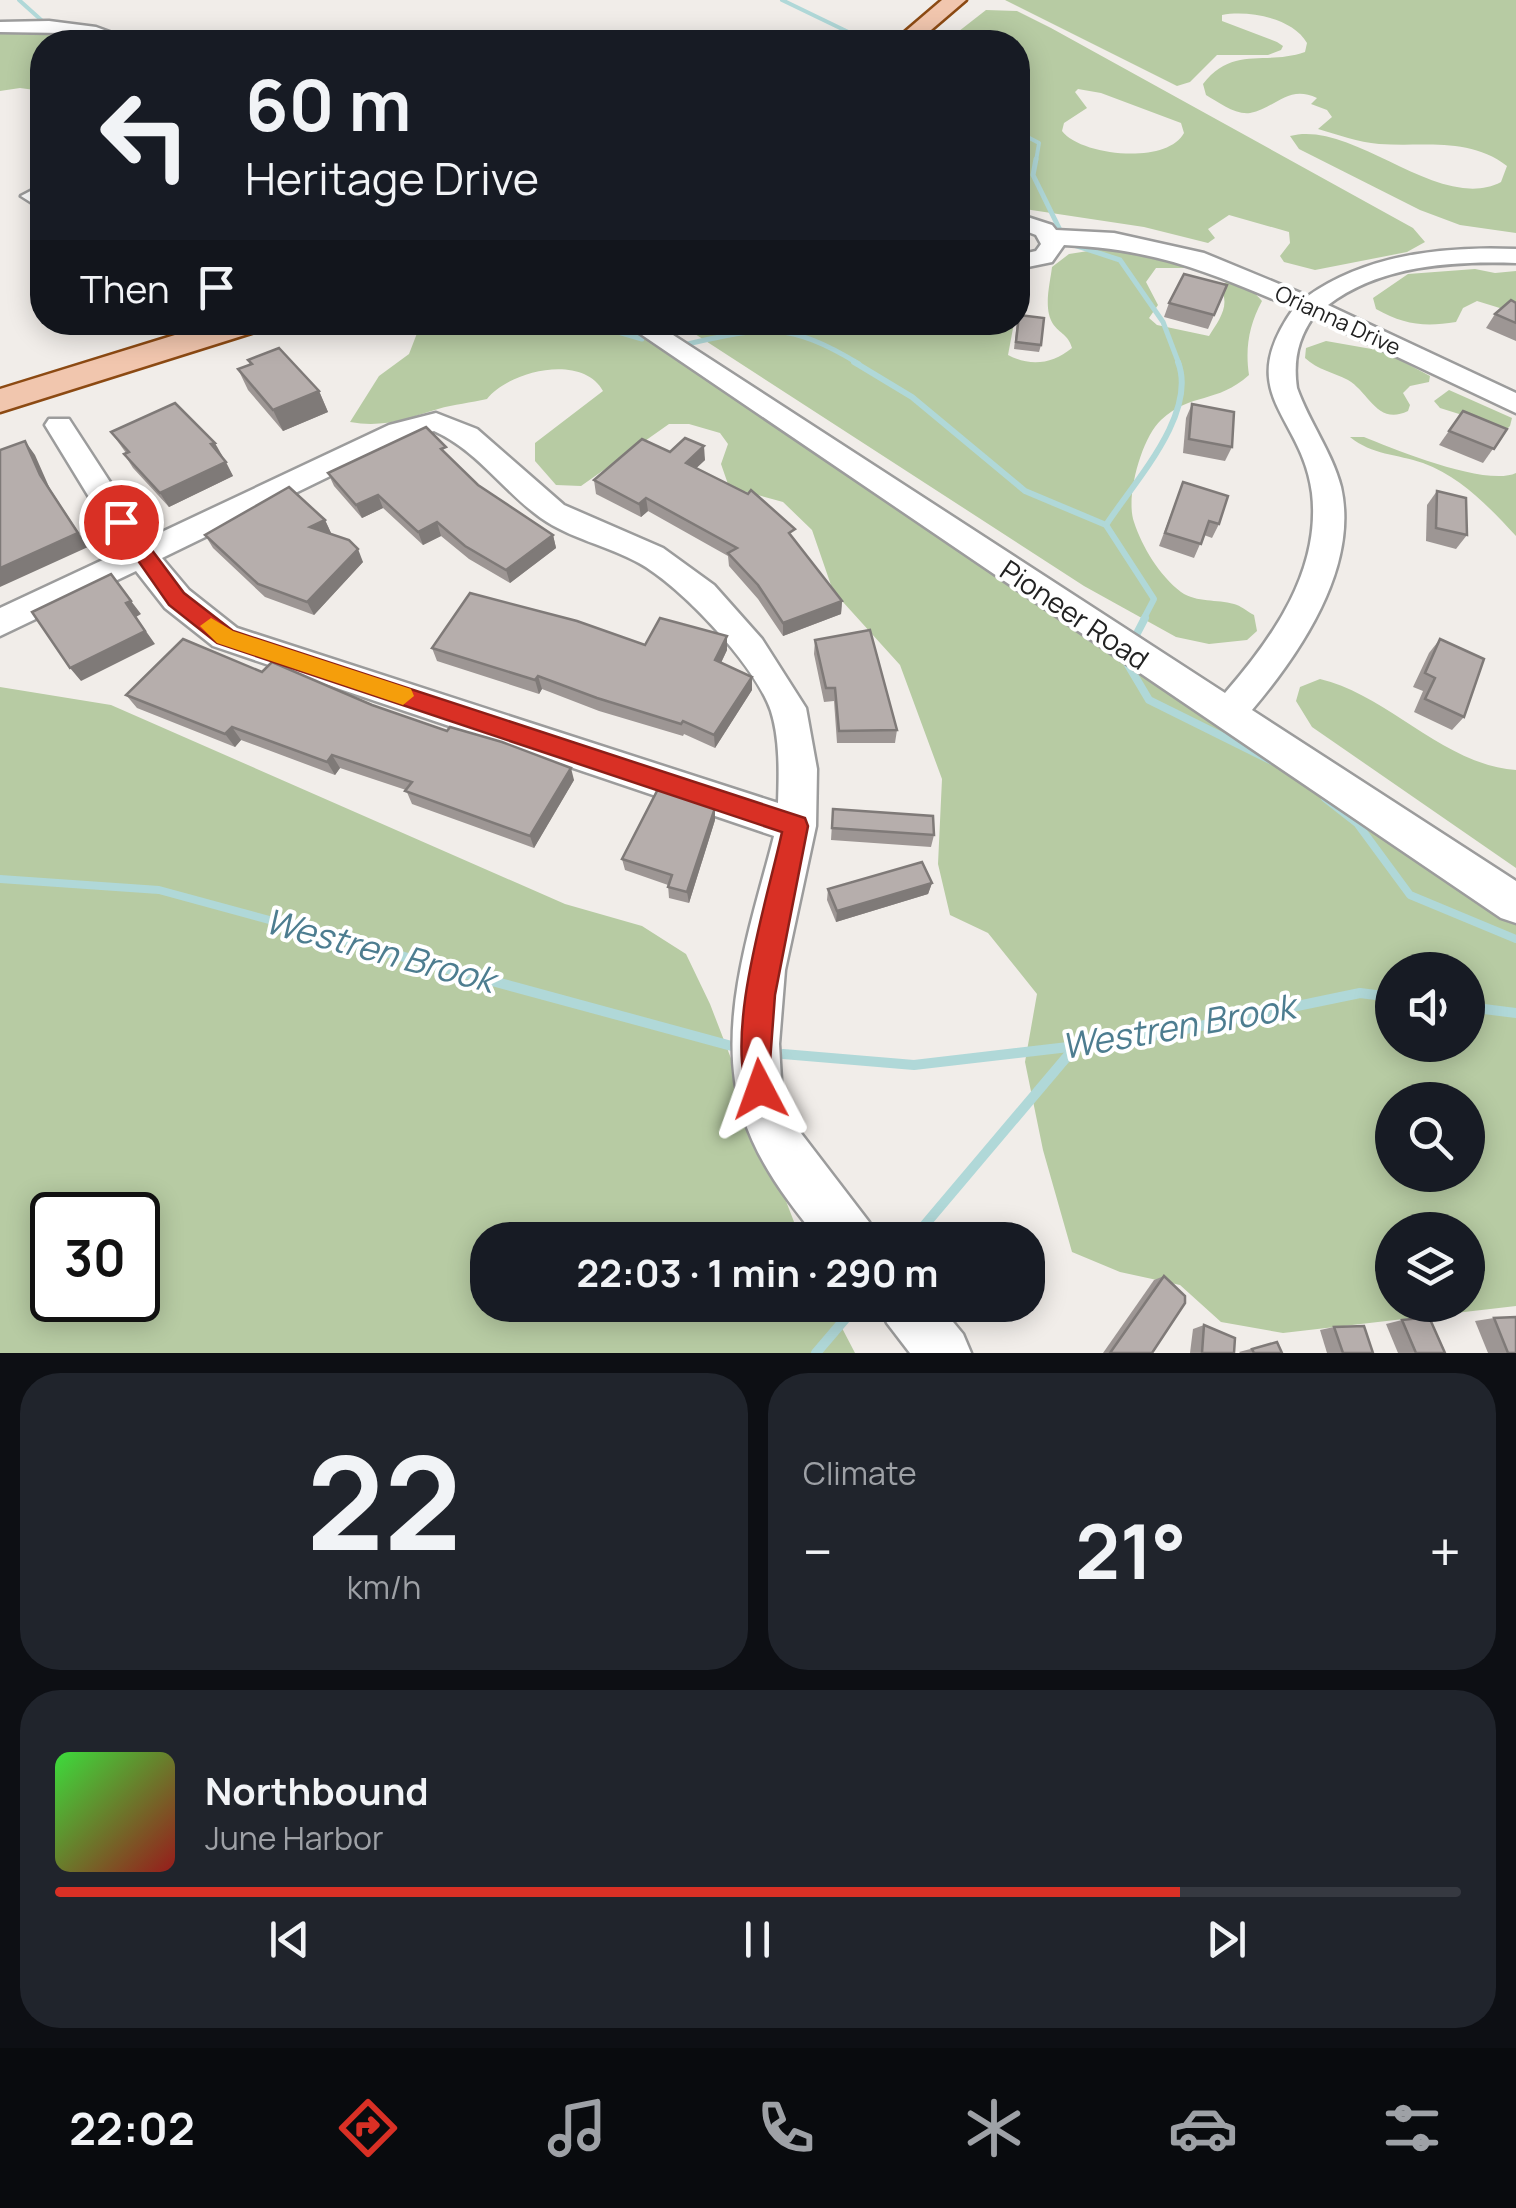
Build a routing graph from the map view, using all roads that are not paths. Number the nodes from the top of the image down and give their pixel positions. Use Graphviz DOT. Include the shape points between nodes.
graph roads {
  1 [pos="955,0"];
  2 [pos="0,27"];
  3 [pos="90,30"];
  4 [pos="919,30"];
  5 [pos="1030,224"];
  6 [pos="1050,237"];
  7 [pos="1516,256"];
  8 [pos="1030,259"];
  9 [pos="1309,305"];
  10 [pos="211,335"];
  11 [pos="655,335"];
  12 [pos="0,401"];
  13 [pos="1516,404"];
  14 [pos="59,425"];
  15 [pos="141,555"];
  16 [pos="0,623"];
  17 [pos="1227,715"];
  18 [pos="796,826"];
  19 [pos="1516,904"];
  20 [pos="836,1222"];
  21 [pos="918,1322"];
  22 [pos="944,1353"];
  1 -- 4 [label="main road"];
  2 -- 3 [label="street"];
  5 -- 6 [label="street"];
  6 -- 8 [label="street" via="1044,256"];
  6 -- 9 [label="street, Orianna Drive" via="1114,240 1196,258"];
  7 -- 9 [label="street" via="1433,258 1355,277"];
  9 -- 13 [label="street, Orianna Drive"];
  9 -- 17 [label="street" via="1284,338 1281,372 1319,467 1329,502 1327,532 1296,624 1275,661"];
  10 -- 12 [label="main road"];
  11 -- 17 [label="street, Pioneer Road"];
  14 -- 15 [label="street"];
  15 -- 16 [label="street"];
  15 -- 18 [label="street" via="177,599 225,637"];
  15 -- 18 [label="street" via="399,431 436,422 466,435 553,512 652,556 702,594 750,648 788,708 798,770"];
  17 -- 19 [label="street, Pioneer Road"];
  18 -- 20 [label="street" via="760,995 755,1062 766,1116"];
  21 -- 22 [label="street"];
}
